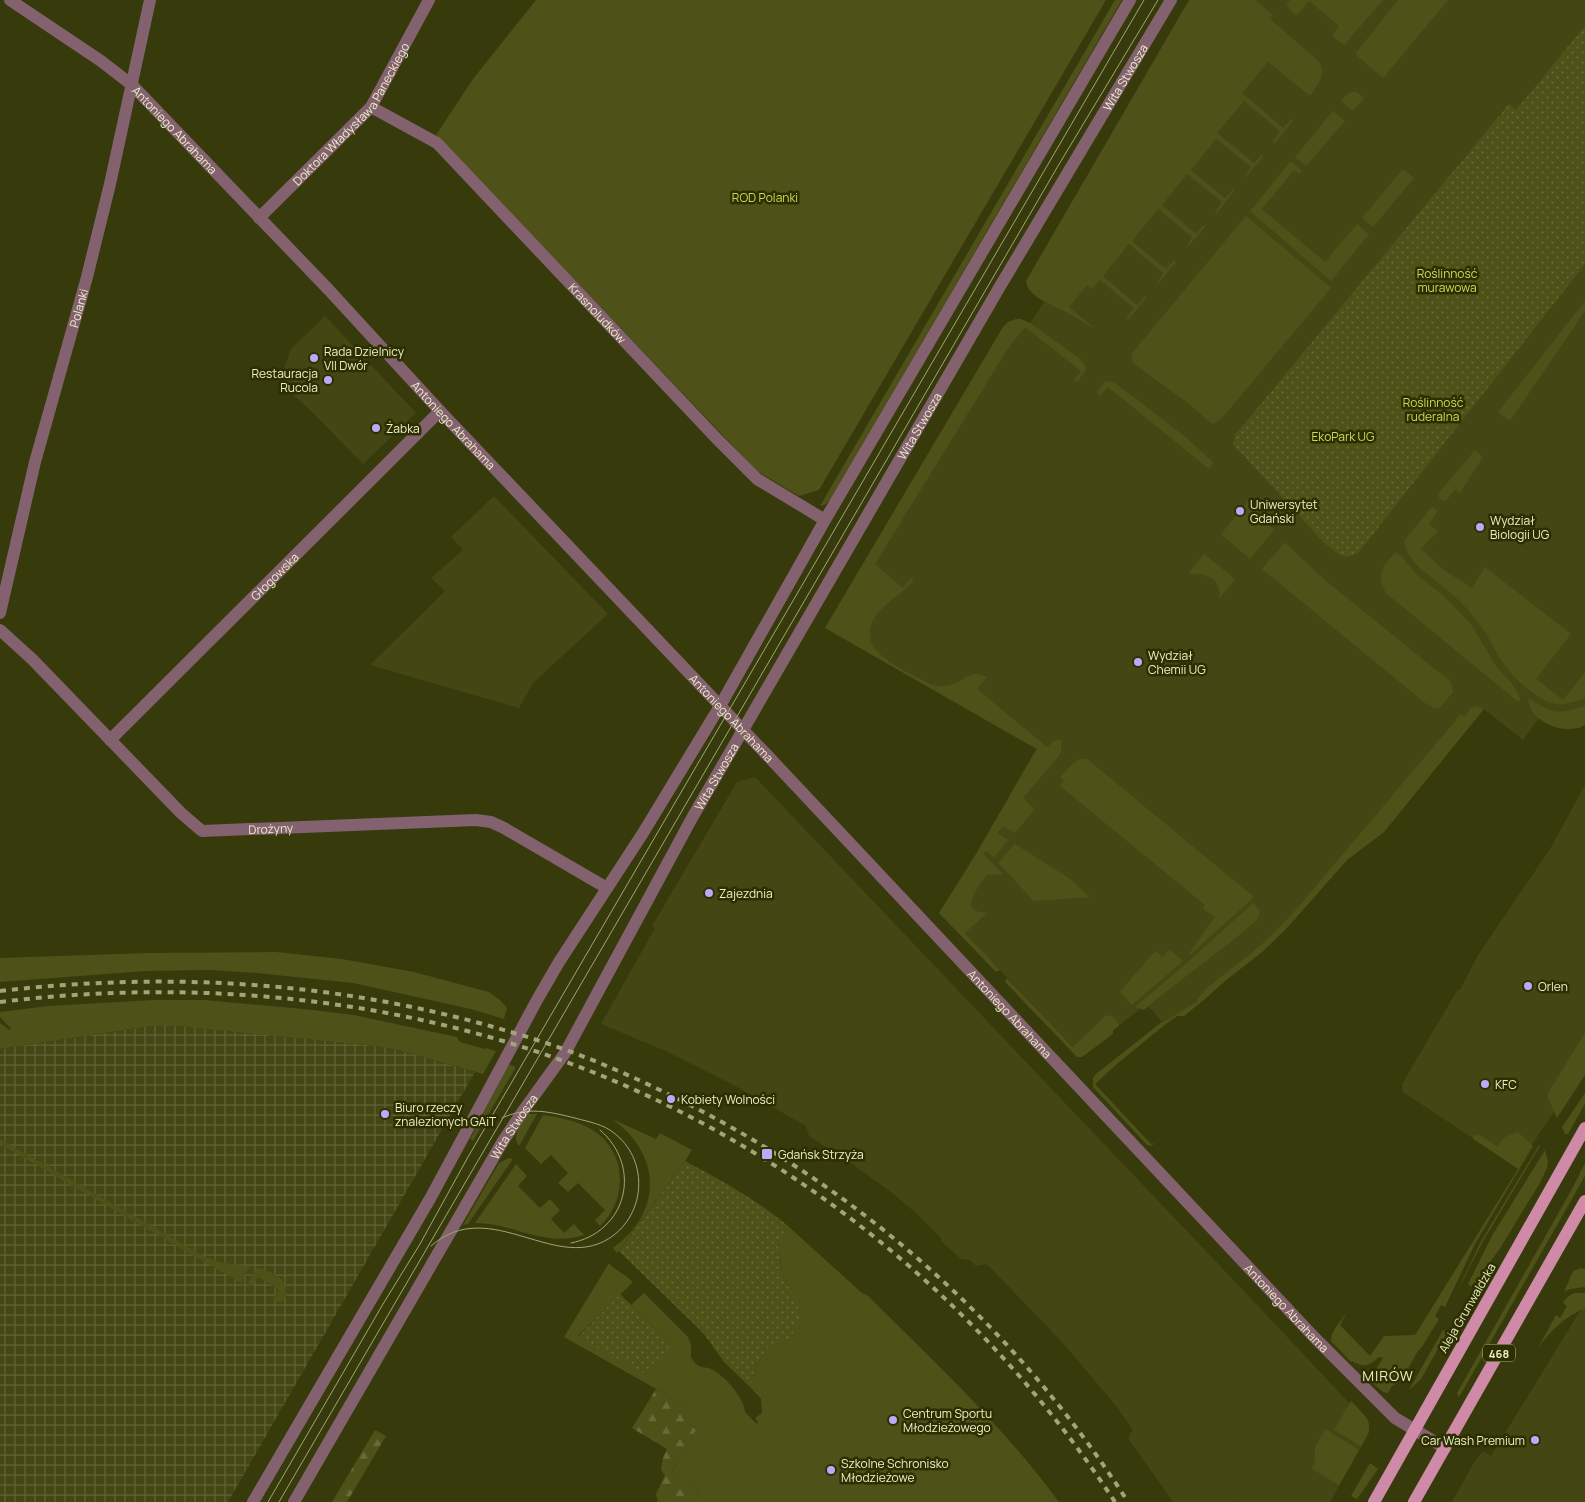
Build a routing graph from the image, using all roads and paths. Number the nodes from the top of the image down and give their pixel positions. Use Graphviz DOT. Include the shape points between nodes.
graph roads {
  1 [pos="10,0"];
  2 [pos="150,0"];
  3 [pos="429,0"];
  4 [pos="1130,0"];
  5 [pos="1171,0"];
  6 [pos="132,85"];
  7 [pos="371,107"];
  8 [pos="259,218"];
  9 [pos="440,411"];
  10 [pos="825,520"];
  11 [pos="0,613"];
  12 [pos="0,630"];
  13 [pos="720,706"];
  14 [pos="743,730"];
  15 [pos="110,740"];
  16 [pos="607,888"];
  17 [pos="1585,1128"];
  18 [pos="1585,1200"];
  19 [pos="1414,1430"];
  20 [pos="1445,1448"];
  21 [pos="254,1502"];
  22 [pos="294,1502"];
  23 [pos="1374,1502"];
  24 [pos="1414,1502"];
  1 -- 6 [label="street, Antoniego Abrahama"];
  2 -- 6 [label="street, Polanki"];
  3 -- 7 [label="street, Doktora Władysława Paneckiego"];
  4 -- 10 [label="street"];
  5 -- 14 [label="street, Wita Stwosza" via="1009,271"];
  6 -- 8 [label="street, Antoniego Abrahama"];
  6 -- 11 [label="street, Polanki" via="87,277 35,462"];
  7 -- 8 [label="street, Doktora Władysława Paneckiego"];
  7 -- 10 [label="street, Krasnoludków" via="437,143 757,479"];
  8 -- 9 [label="street, Antoniego Abrahama"];
  9 -- 13 [label="street, Antoniego Abrahama"];
  9 -- 15 [label="street, Głogowska"];
  10 -- 13 [label="street"];
  12 -- 15 [label="street, Drożyny"];
  13 -- 14 [label="street, Antoniego Abrahama"];
  13 -- 16 [label="street"];
  14 -- 19 [label="street, Antoniego Abrahama" via="1308,1331 1395,1418"];
  14 -- 22 [label="street, Wita Stwosza" via="564,1053 504,1141"];
  15 -- 16 [label="street, Drożyny" via="202,831 491,822"];
  16 -- 21 [label="street" via="537,1000 431,1197"];
  17 -- 19 [label="main road, Aleja Grunwaldzka / 468"];
  18 -- 20 [label="main road, 468"];
  19 -- 20 [label="street, Antoniego Abrahama"];
  19 -- 23 [label="main road, Aleja Grunwaldzka / 468"];
  20 -- 24 [label="main road, 468"];
}
